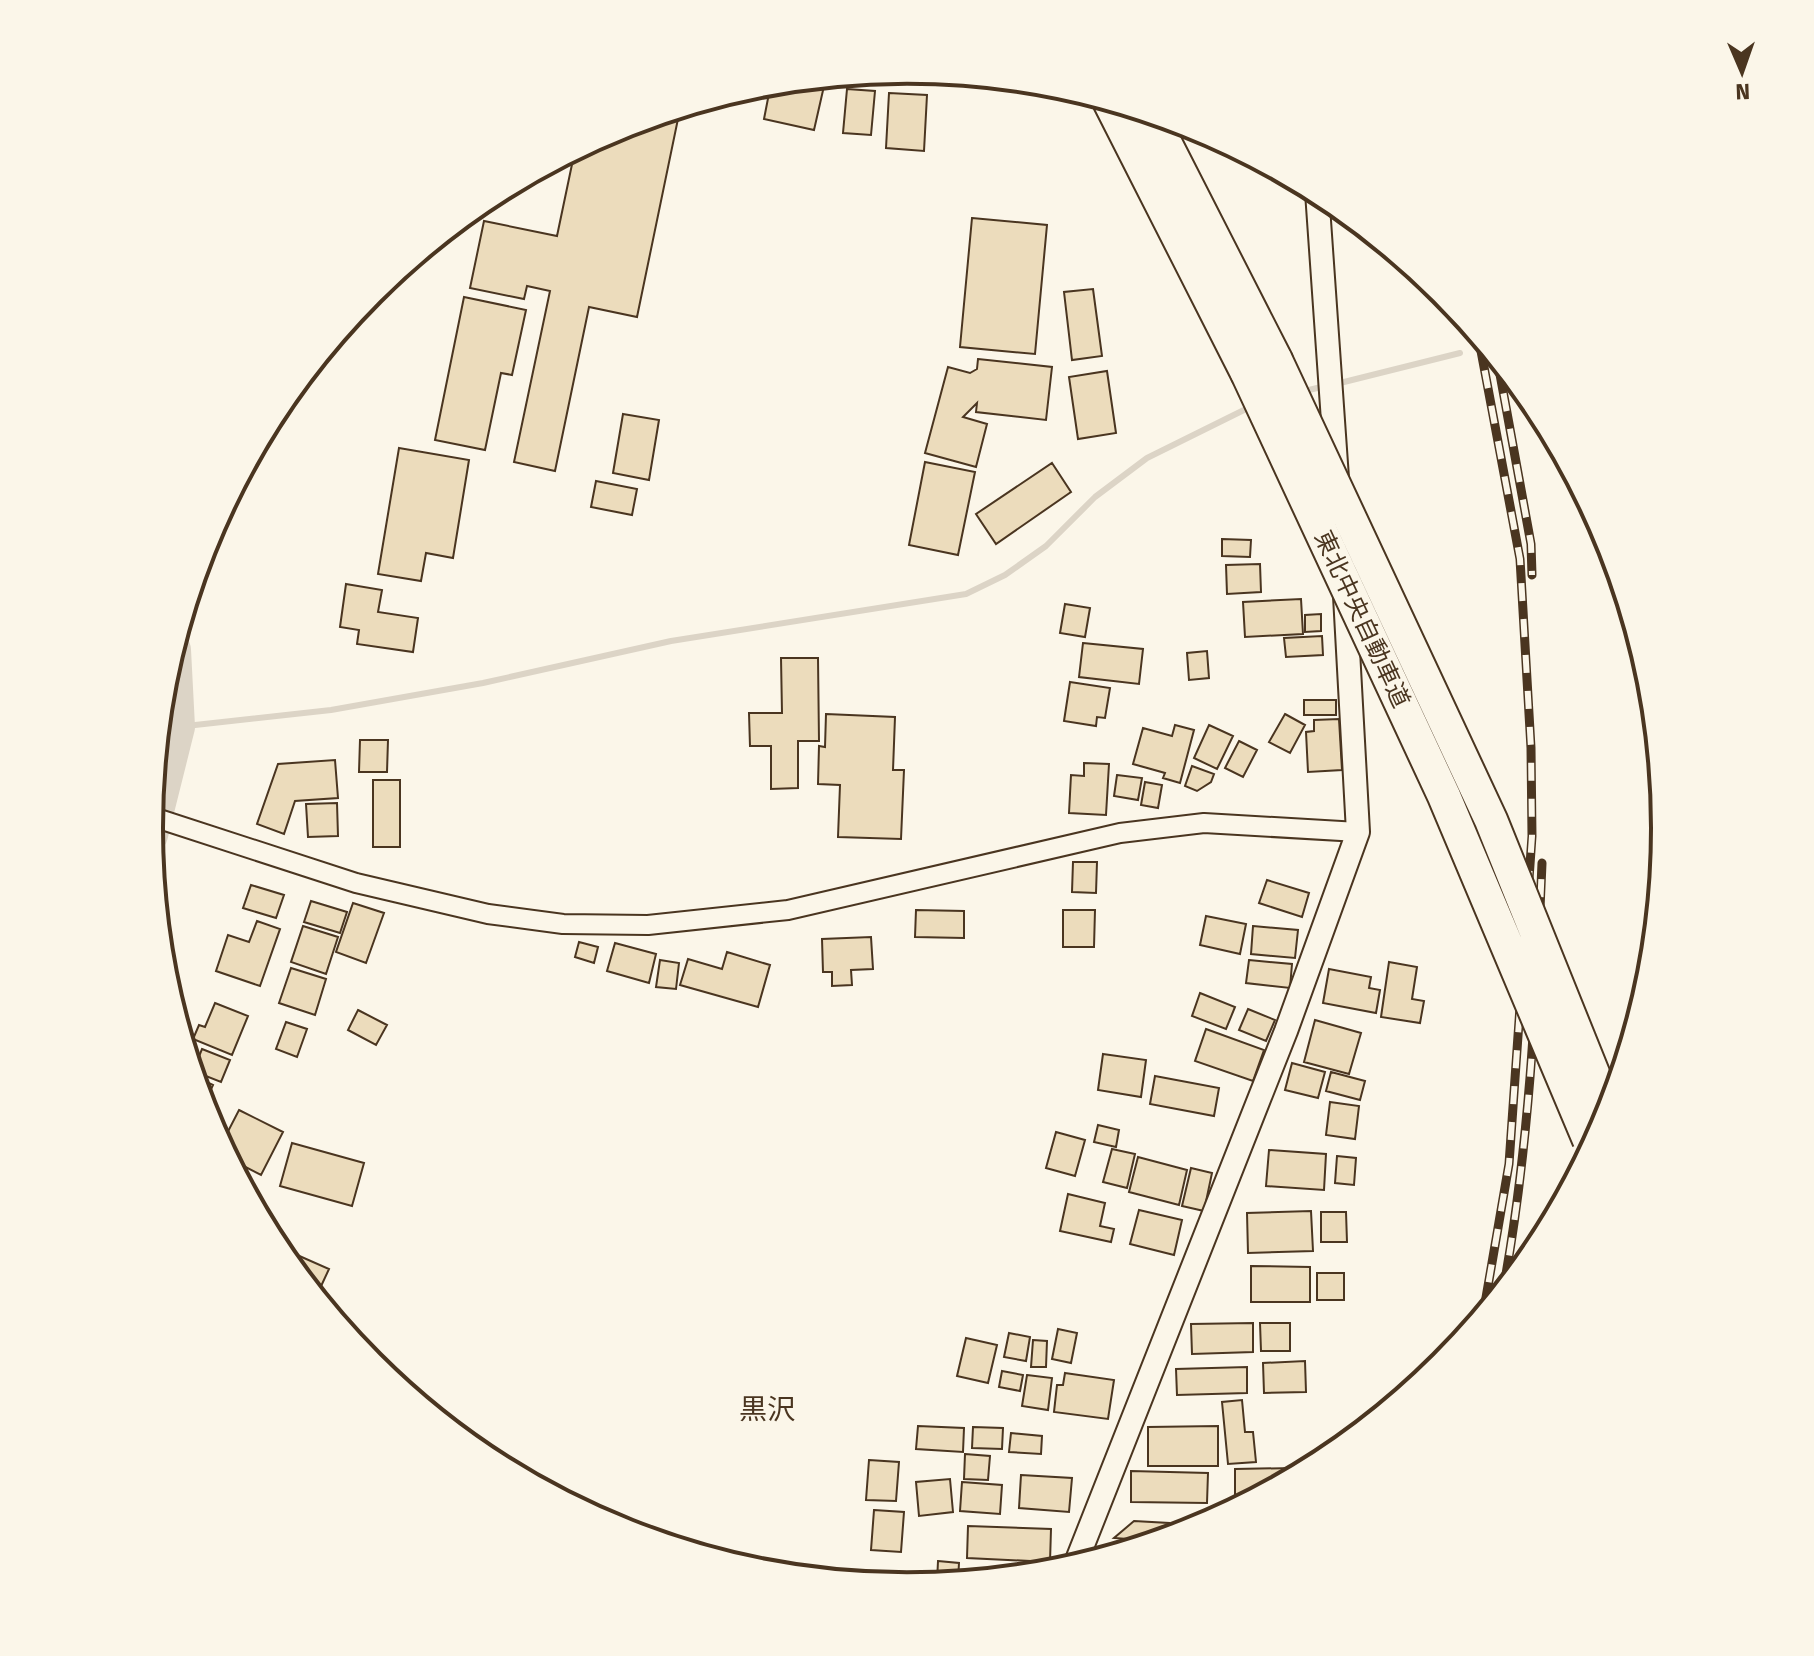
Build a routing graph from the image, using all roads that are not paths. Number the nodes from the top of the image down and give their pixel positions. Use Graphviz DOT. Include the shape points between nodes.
graph roads {
  1 [pos="1116,114"];
  2 [pos="1156,127"];
  3 [pos="1318,208"];
  4 [pos="1262,367"];
  5 [pos="163,821"];
  6 [pos="1358,832"];
  7 [pos="1601,1094"];
  8 [pos="1585,1132"];
  9 [pos="1080,1552"];
  1 -- 4 [label="highway, 東北中央自動車道"];
  2 -- 4 [label="highway, 東北中央自動車道"];
  3 -- 6 [label="street"];
  4 -- 7 [label="highway, 東北中央自動車道, bridge" via="1491,820"];
  4 -- 8 [label="highway, 東北中央自動車道, bridge"];
  5 -- 6 [label="street" via="356,883 488,914 563,924 648,925 788,910 1120,833 1204,823"];
  6 -- 9 [label="street" via="1286,1031"];
}
